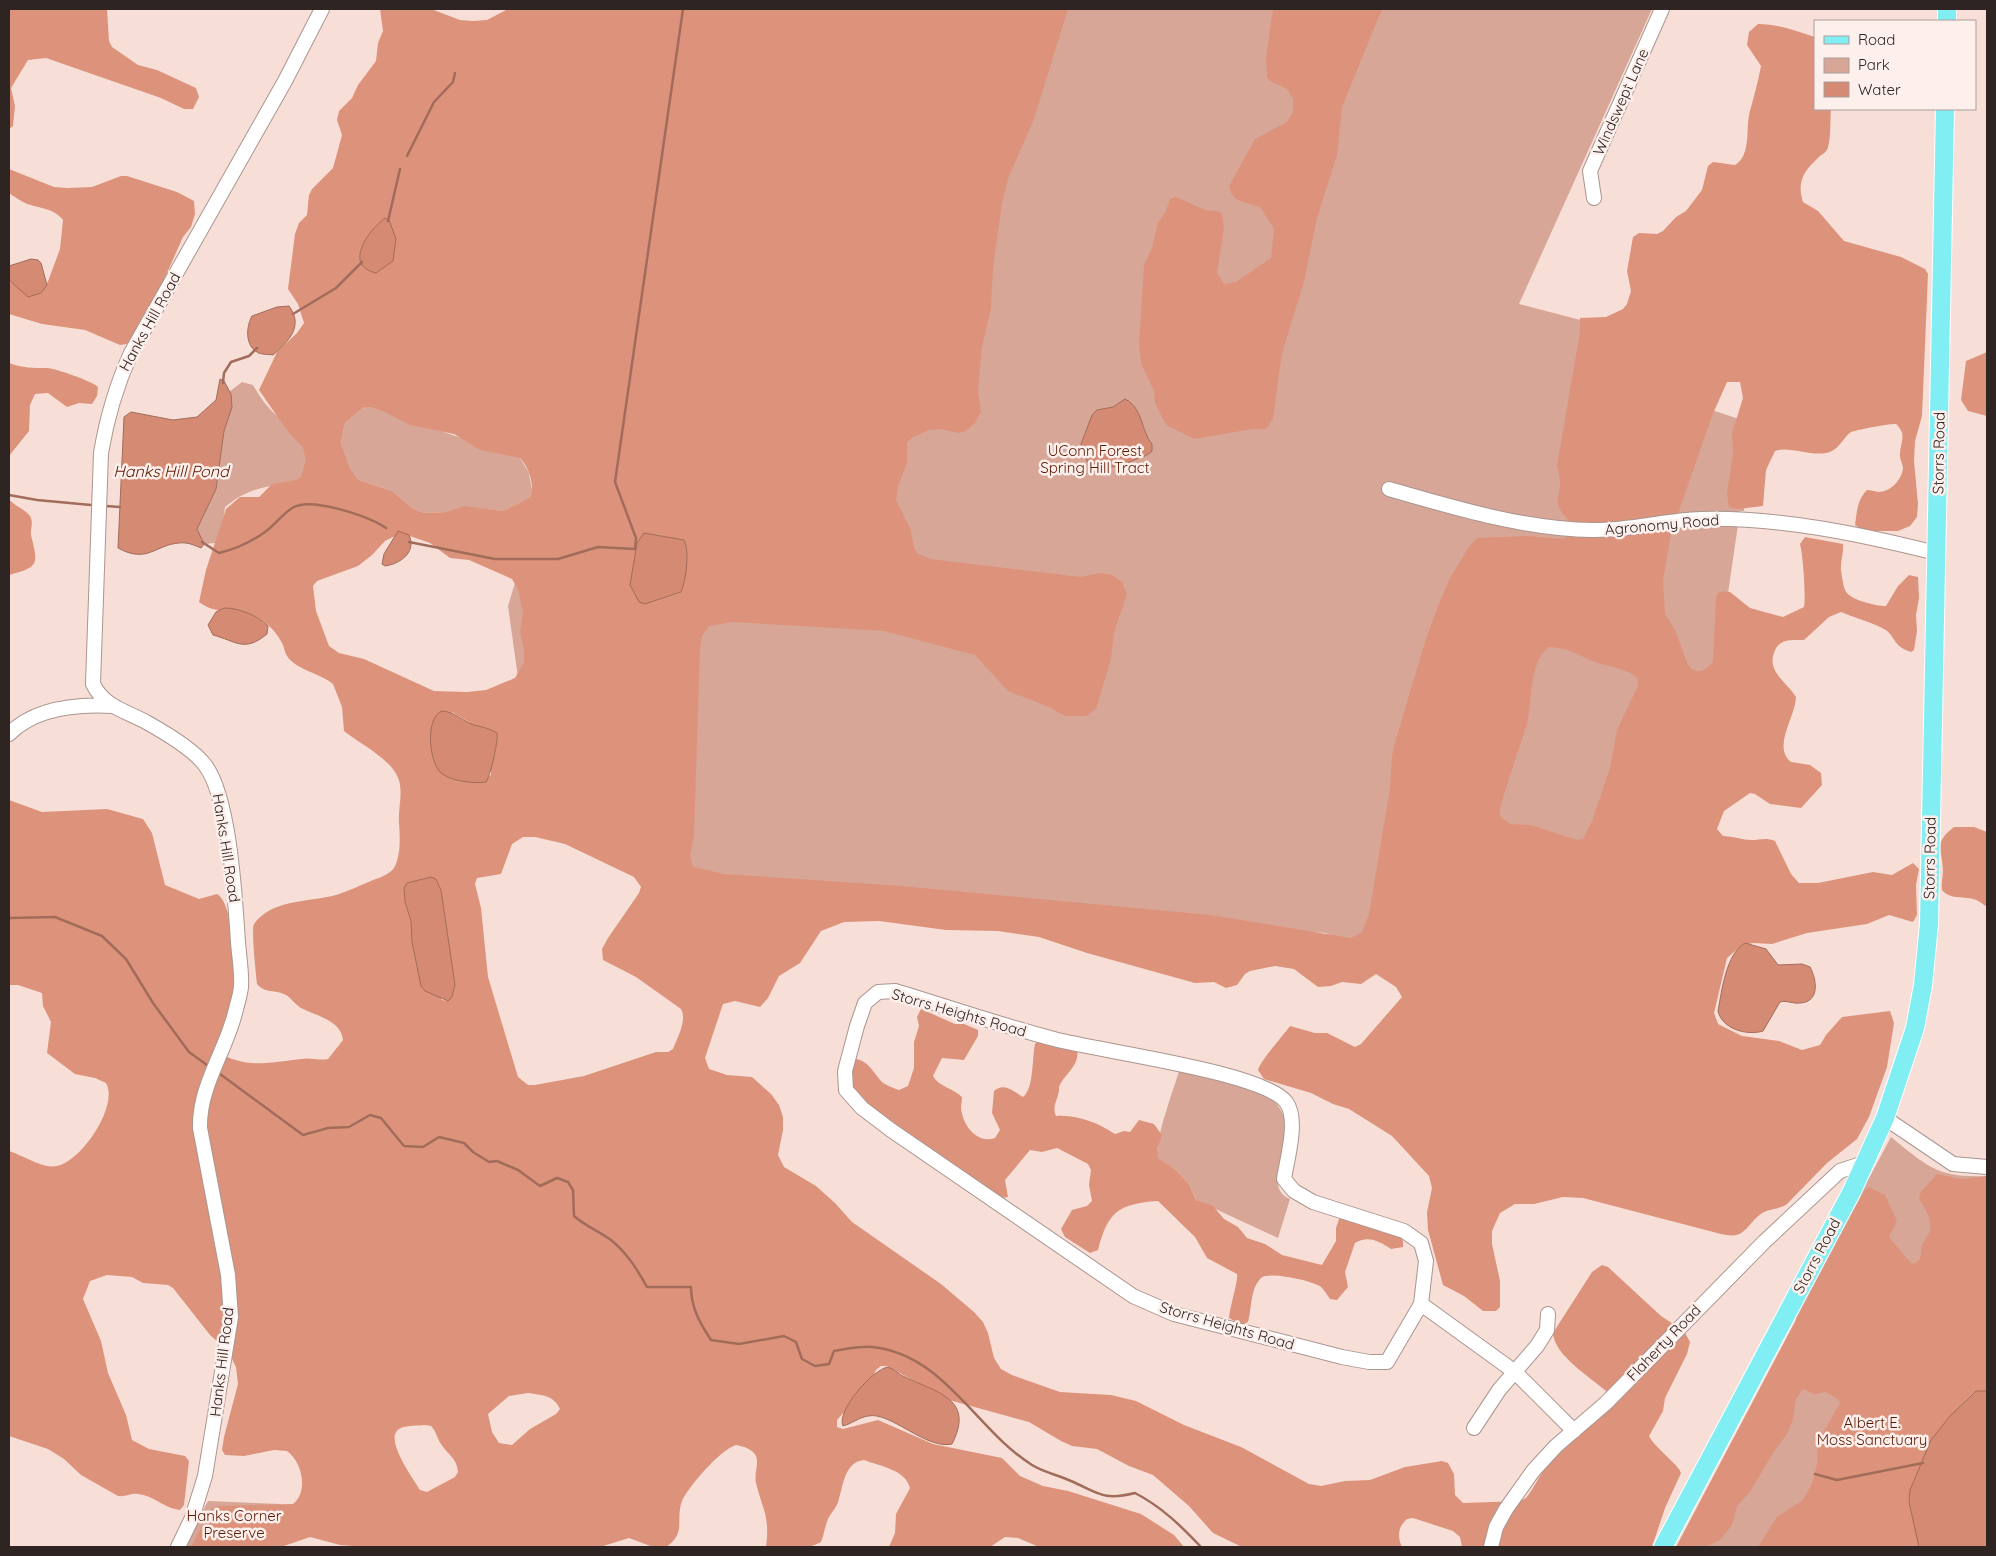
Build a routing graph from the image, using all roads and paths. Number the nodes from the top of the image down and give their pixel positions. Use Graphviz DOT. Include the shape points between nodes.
graph roads {
  1 [pos="322,9"];
  2 [pos="1662,9"];
  3 [pos="1945,110"];
  4 [pos="1594,198"];
  5 [pos="1389,489"];
  6 [pos="1936,552"];
  7 [pos="93,684"];
  8 [pos="78,705"];
  9 [pos="112,706"];
  10 [pos="9,734"];
  11 [pos="1885,1118"];
  12 [pos="1864,1164"];
  13 [pos="1987,1167"];
  14 [pos="1421,1304"];
  15 [pos="1548,1314"];
  16 [pos="1515,1372"];
  17 [pos="1474,1428"];
  18 [pos="1574,1431"];
  19 [pos="178,1547"];
  20 [pos="1491,1547"];
  21 [pos="1663,1547"];
  1 -- 7 [label="street, Hanks Hill Road" via="281,89 131,353 116,388 106,420 101,453"];
  2 -- 4 [label="street, Windswept Lane" via="1590,171"];
  3 -- 6 [label="main road, Storrs Road"];
  5 -- 6 [label="street, Agronomy Road" via="1551,527 1592,530 1700,519 1754,520 1871,537"];
  6 -- 11 [label="main road, Storrs Road" via="1929,924 1915,1028"];
  7 -- 8 [label="street" via="91,692"];
  7 -- 9 [label="street, Hanks Hill Road" via="101,698"];
  8 -- 9 [label="street"];
  8 -- 10 [label="street" via="32,719"];
  9 -- 19 [label="street, Hanks Hill Road" via="178,742 204,764 219,797 236,912 241,987 234,1016 199,1111 228,1275 231,1317 206,1476"];
  11 -- 12 [label="main road, Storrs Road"];
  11 -- 13 [label="street" via="1953,1164"];
  12 -- 18 [label="street, Flaherty Road" via="1840,1171"];
  12 -- 21 [label="main road, Storrs Road"];
  14 -- 14 [label="street, Storrs Heights Road" via="1387,1362 1369,1362 1174,1314 1133,1296 862,1108 846,1090 844,1071 866,1003 878,992 895,991 1022,1031 1207,1070 1273,1090 1287,1102 1293,1120 1284,1179 1294,1191 1314,1202 1404,1232 1421,1242 1426,1261"];
  14 -- 16 [label="street"];
  15 -- 16 [label="street" via="1547,1330"];
  16 -- 17 [label="street"];
  16 -- 18 [label="street"];
  18 -- 20 [label="street, Flaherty Road" via="1539,1465 1506,1509 1496,1527"];
}
